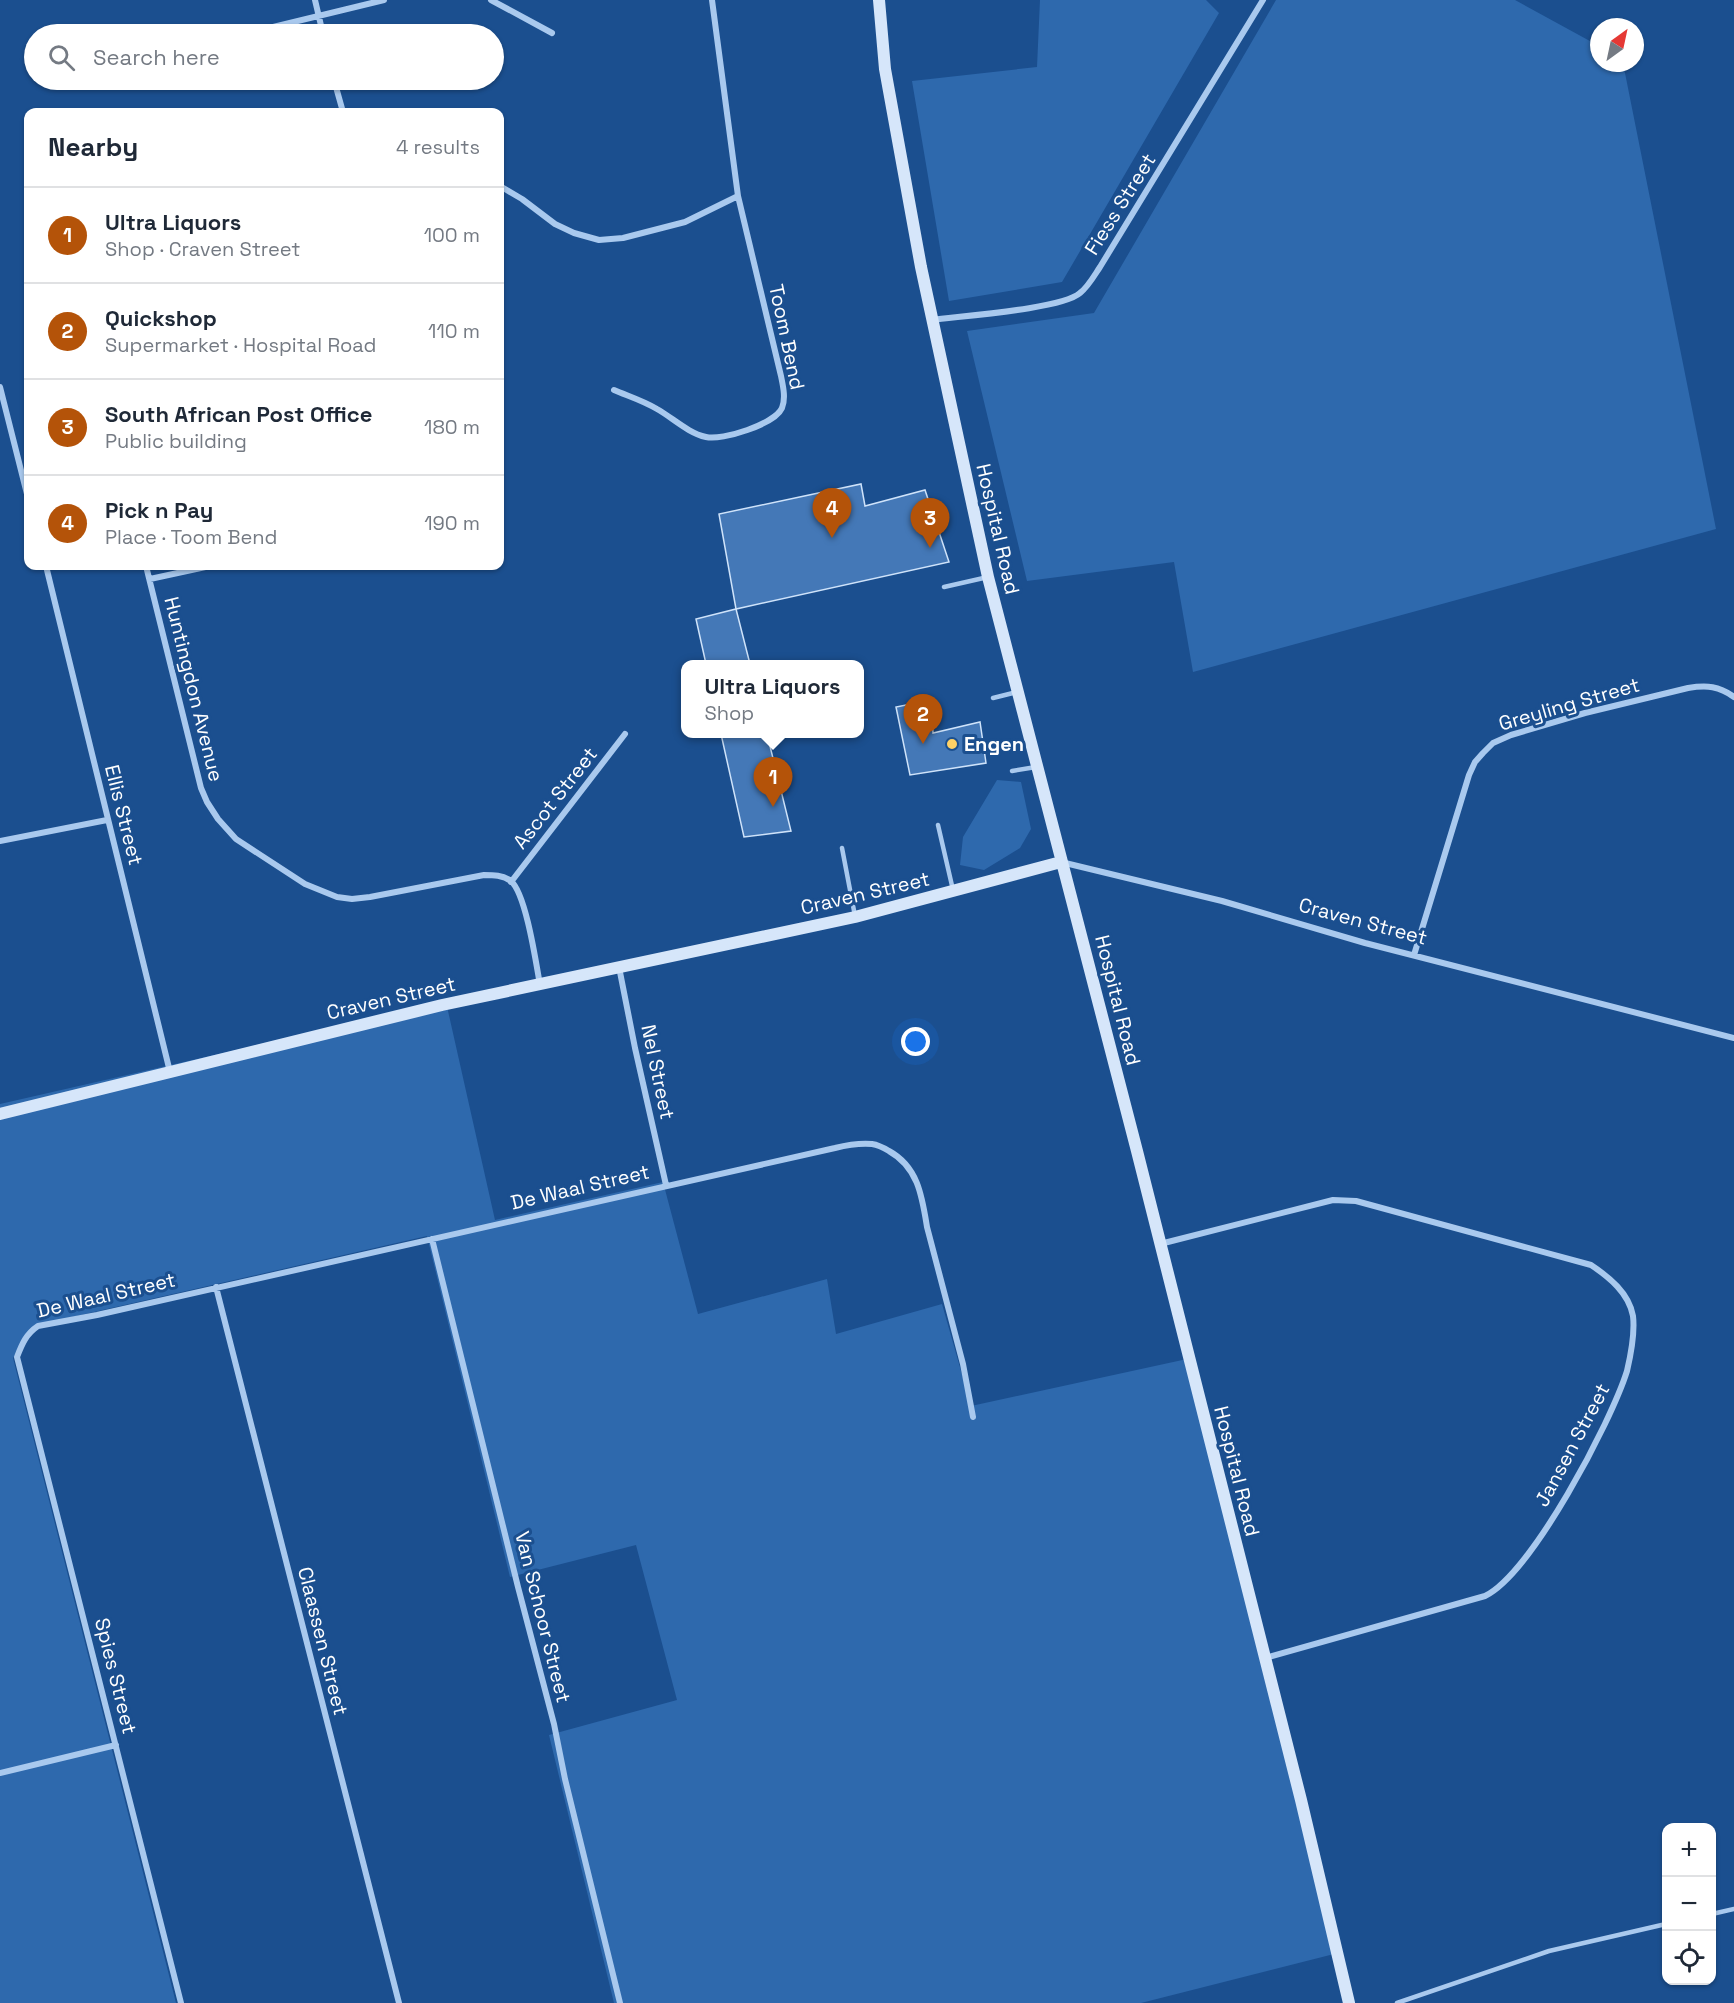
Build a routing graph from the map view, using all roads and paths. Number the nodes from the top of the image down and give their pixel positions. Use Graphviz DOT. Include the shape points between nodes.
graph roads {
  1 [pos="315,0"];
  2 [pos="384,0"];
  3 [pos="491,0"];
  4 [pos="712,0"];
  5 [pos="879,0"];
  6 [pos="1263,0"];
  7 [pos="318,15"];
  8 [pos="283,24"];
  9 [pos="320,24"];
  10 [pos="552,33"];
  11 [pos="337,90"];
  12 [pos="342,108"];
  13 [pos="504,188"];
  14 [pos="738,196"];
  15 [pos="932,320"];
  16 [pos="0,387"];
  17 [pos="614,390"];
  18 [pos="24,482"];
  19 [pos="47,570"];
  20 [pos="147,570"];
  21 [pos="192,570"];
  22 [pos="988,577"];
  23 [pos="150,579"];
  24 [pos="944,587"];
  25 [pos="1017,692"];
  26 [pos="993,698"];
  27 [pos="1734,698"];
  28 [pos="625,734"];
  29 [pos="1036,767"];
  30 [pos="1012,771"];
  31 [pos="107,820"];
  32 [pos="939,825"];
  33 [pos="0,841"];
  34 [pos="842,848"];
  35 [pos="1060,862"];
  36 [pos="511,882"];
  37 [pos="953,891"];
  38 [pos="855,917"];
  39 [pos="1414,955"];
  40 [pos="619,967"];
  41 [pos="540,985"];
  42 [pos="1734,1038"];
  43 [pos="170,1072"];
  44 [pos="0,1114"];
  45 [pos="666,1185"];
  46 [pos="432,1239"];
  47 [pos="1160,1245"];
  48 [pos="216,1287"];
  49 [pos="17,1357"];
  50 [pos="973,1417"];
  51 [pos="1264,1659"];
  52 [pos="116,1745"];
  53 [pos="0,1773"];
  54 [pos="1734,1909"];
  55 [pos="1716,1913"];
  56 [pos="1662,1925"];
  57 [pos="181,2003"];
  58 [pos="399,2003"];
  59 [pos="620,2003"];
  60 [pos="1349,2003"];
  61 [pos="1396,2003"];
  1 -- 7 [label="street"];
  2 -- 7 [label="street"];
  3 -- 10 [label="street"];
  4 -- 14 [label="street, Toom Bend"];
  5 -- 15 [label="main road, Hospital Road" via="885,69"];
  6 -- 15 [label="street, Fiess Street" via="1080,294 1045,305"];
  7 -- 8 [label="street"];
  7 -- 9 [label="street"];
  11 -- 12 [label="street"];
  13 -- 14 [label="street" via="555,224 598,240 623,238 685,222"];
  14 -- 17 [label="street, Toom Bend" via="781,376 784,401 776,417 707,437"];
  15 -- 22 [label="main road, Hospital Road"];
  16 -- 18 [label="street"];
  19 -- 31 [label="street, Ellis Street"];
  20 -- 23 [label="street, Huntingdon Avenue"];
  21 -- 23 [label="street"];
  22 -- 24 [label="lane"];
  22 -- 25 [label="main road, Hospital Road"];
  23 -- 36 [label="street, Huntingdon Avenue" via="201,788 236,839 305,884 352,900 484,875"];
  25 -- 26 [label="lane"];
  25 -- 29 [label="main road, Hospital Road"];
  27 -- 39 [label="street, Greyling Street" via="1715,687 1688,688 1539,726 1493,743 1469,775"];
  28 -- 36 [label="street, Ascot Street"];
  29 -- 30 [label="lane"];
  29 -- 35 [label="main road, Hospital Road"];
  31 -- 33 [label="street"];
  31 -- 43 [label="street, Ellis Street"];
  32 -- 37 [label="lane"];
  34 -- 38 [label="lane"];
  35 -- 37 [label="main road, Craven Street"];
  35 -- 39 [label="street, Craven Street" via="1222,901"];
  35 -- 47 [label="main road, Hospital Road"];
  36 -- 41 [label="street" via="524,909"];
  37 -- 38 [label="main road, Craven Street"];
  38 -- 40 [label="main road, Craven Street"];
  39 -- 42 [label="street, Craven Street"];
  40 -- 41 [label="main road, Craven Street"];
  40 -- 45 [label="street, Nel Street"];
  41 -- 43 [label="main road, Craven Street"];
  43 -- 44 [label="main road, Craven Street"];
  45 -- 46 [label="street, De Waal Street"];
  45 -- 50 [label="street, De Waal Street" via="854,1144 874,1144 900,1157 912,1170 923,1204"];
  46 -- 48 [label="street, De Waal Street"];
  46 -- 59 [label="street, Van Schoor Street"];
  47 -- 51 [label="main road, Hospital Road"];
  47 -- 51 [label="street, Jansen Street" via="1333,1200 1356,1201 1591,1265 1617,1285 1632,1316 1627,1369 1603,1428 1535,1545 1493,1592"];
  48 -- 49 [label="street, De Waal Street" via="38,1326 26,1336"];
  48 -- 58 [label="street, Claassen Street"];
  49 -- 52 [label="street, Spies Street"];
  51 -- 60 [label="main road, Hospital Road"];
  52 -- 53 [label="street"];
  52 -- 57 [label="street, Spies Street"];
  54 -- 55 [label="lane"];
  56 -- 61 [label="lane" via="1549,1951"];
}
